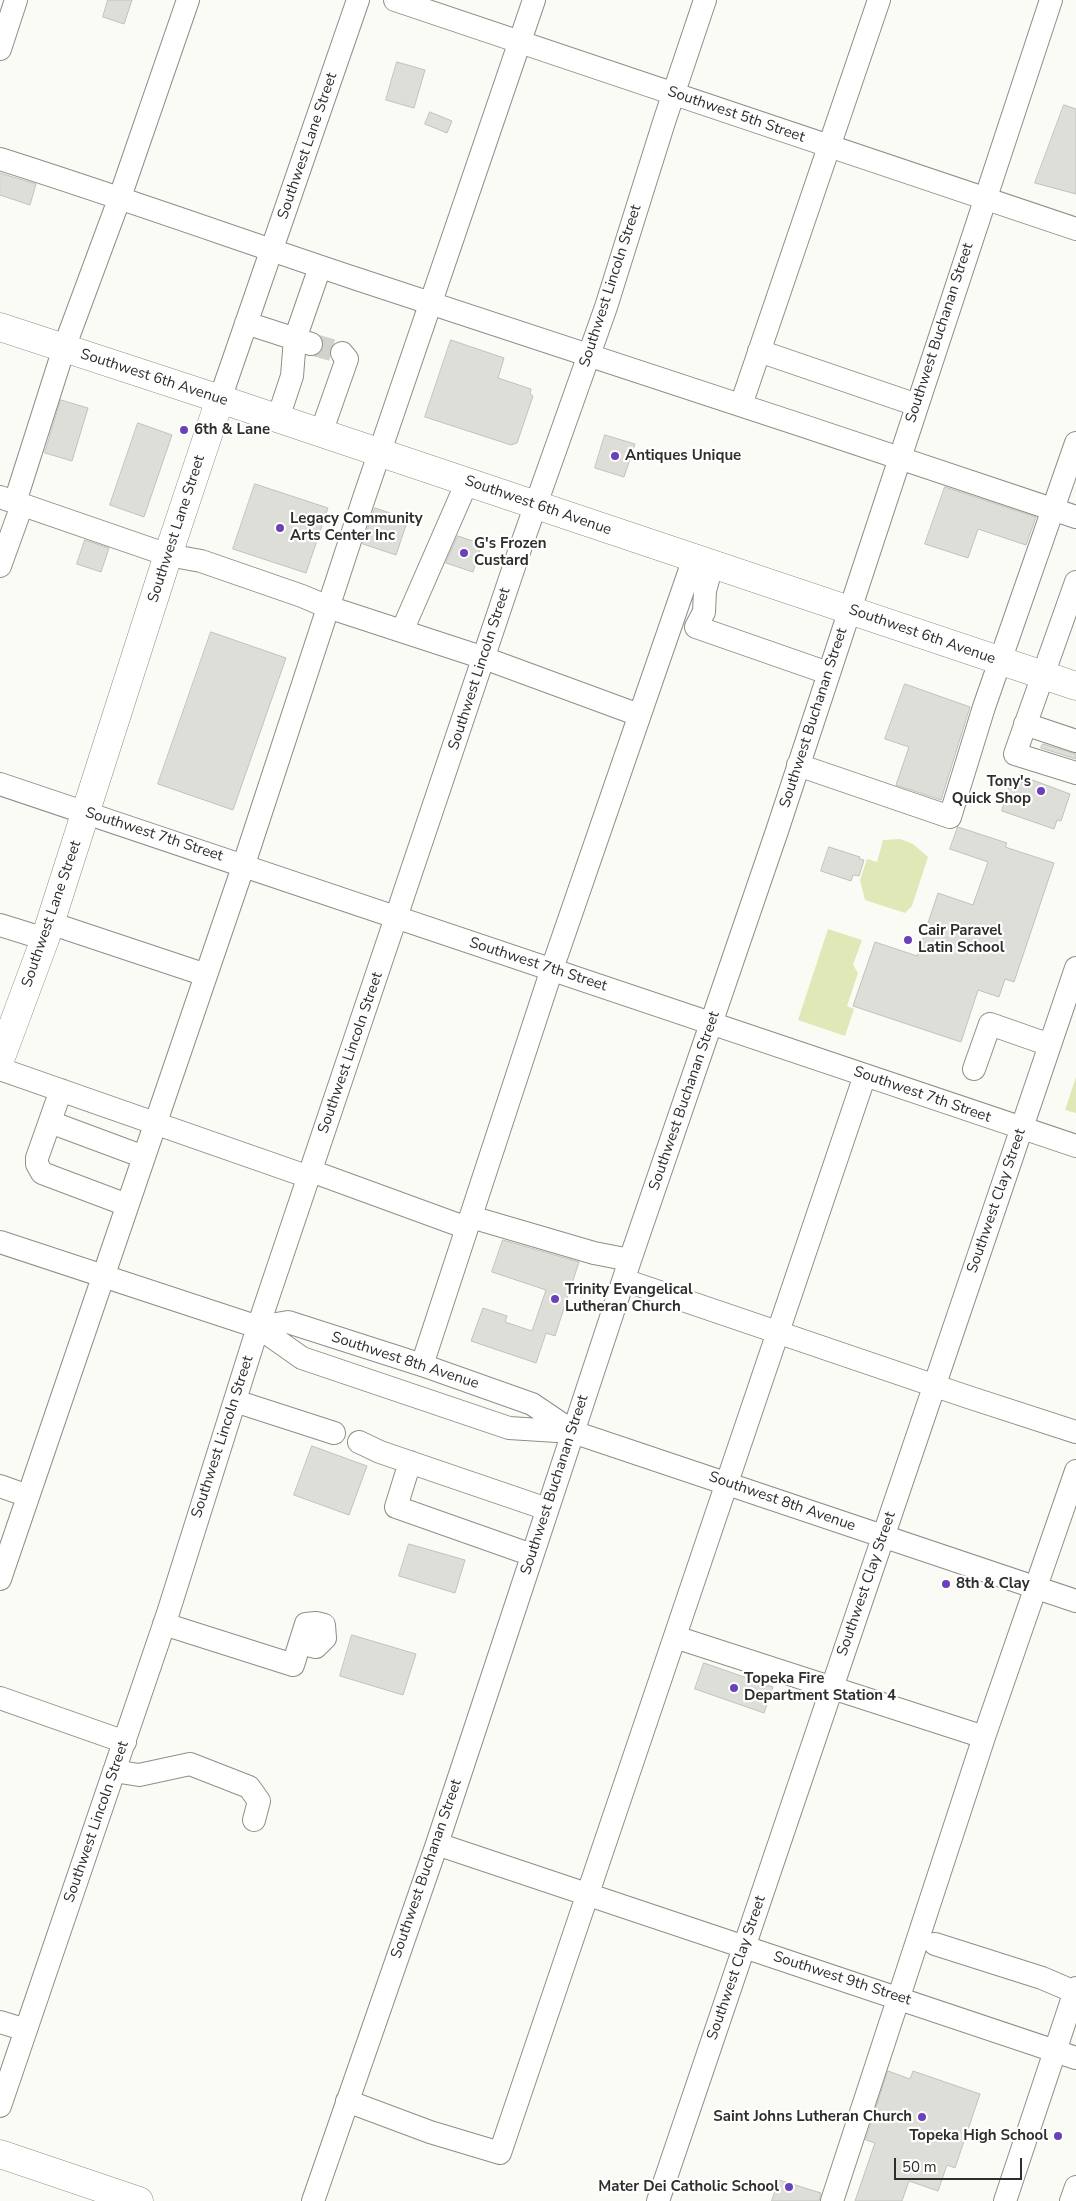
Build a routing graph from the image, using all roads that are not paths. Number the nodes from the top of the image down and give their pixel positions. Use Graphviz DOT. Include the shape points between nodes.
graph roads {
  1 [pos="16,0"];
  2 [pos="188,0"];
  3 [pos="358,0"];
  4 [pos="395,0"];
  5 [pos="534,0"];
  6 [pos="705,0"];
  7 [pos="879,0"];
  8 [pos="1051,0"];
  9 [pos="520,42"];
  10 [pos="0,49"];
  11 [pos="673,94"];
  12 [pos="830,146"];
  13 [pos="0,159"];
  14 [pos="120,197"];
  15 [pos="984,198"];
  16 [pos="1076,229"];
  17 [pos="271,250"];
  18 [pos="320,266"];
  19 [pos="431,303"];
  20 [pos="246,323"];
  21 [pos="0,327"];
  22 [pos="303,342"];
  23 [pos="64,348"];
  24 [pos="759,351"];
  25 [pos="342,353"];
  26 [pos="590,354"];
  27 [pos="220,399"];
  28 [pos="741,404"];
  29 [pos="916,405"];
  30 [pos="278,418"];
  31 [pos="321,433"];
  32 [pos="1076,443"];
  33 [pos="380,453"];
  34 [pos="899,458"];
  35 [pos="466,482"];
  36 [pos="12,501"];
  37 [pos="536,505"];
  38 [pos="1054,509"];
  39 [pos="1076,517"];
  40 [pos="168,555"];
  41 [pos="703,562"];
  42 [pos="0,566"];
  43 [pos="1076,582"];
  44 [pos="328,607"];
  45 [pos="848,610"];
  46 [pos="402,631"];
  47 [pos="484,658"];
  48 [pos="1000,661"];
  49 [pos="828,673"];
  50 [pos="1043,675"];
  51 [pos="1076,686"];
  52 [pos="639,715"];
  53 [pos="1025,724"];
  54 [pos="1076,741"];
  55 [pos="798,765"];
  56 [pos="1076,773"];
  57 [pos="0,784"];
  58 [pos="87,813"];
  59 [pos="244,864"];
  60 [pos="397,918"];
  61 [pos="0,924"];
  62 [pos="48,931"];
  63 [pos="1076,968"];
  64 [pos="552,969"];
  65 [pos="206,976"];
  66 [pos="712,1023"];
  67 [pos="1050,1045"];
  68 [pos="0,1060"];
  69 [pos="0,1069"];
  70 [pos="974,1069"];
  71 [pos="864,1076"];
  72 [pos="61,1090"];
  73 [pos="50,1122"];
  74 [pos="156,1123"];
  75 [pos="1022,1128"];
  76 [pos="1076,1146"];
  77 [pos="144,1157"];
  78 [pos="310,1174"];
  79 [pos="128,1205"];
  80 [pos="469,1222"];
  81 [pos="0,1242"];
  82 [pos="627,1270"];
  83 [pos="103,1276"];
  84 [pos="258,1327"];
  85 [pos="778,1332"];
  86 [pos="422,1366"];
  87 [pos="934,1386"];
  88 [pos="235,1401"];
  89 [pos="573,1432"];
  90 [pos="1076,1432"];
  91 [pos="334,1433"];
  92 [pos="359,1442"];
  93 [pos="410,1462"];
  94 [pos="1076,1471"];
  95 [pos="727,1484"];
  96 [pos="0,1486"];
  97 [pos="28,1496"];
  98 [pos="547,1509"];
  99 [pos="884,1536"];
  100 [pos="532,1555"];
  101 [pos="0,1579"];
  102 [pos="1036,1587"];
  103 [pos="1076,1600"];
  104 [pos="164,1624"];
  105 [pos="675,1637"];
  106 [pos="300,1643"];
  107 [pos="832,1688"];
  108 [pos="0,1698"];
  109 [pos="984,1737"];
  110 [pos="125,1742"];
  111 [pos="114,1771"];
  112 [pos="254,1820"];
  113 [pos="437,1844"];
  114 [pos="589,1894"];
  115 [pos="935,1944"];
  116 [pos="744,1947"];
  117 [pos="1075,1990"];
  118 [pos="900,1998"];
  119 [pos="0,2022"];
  120 [pos="26,2030"];
  121 [pos="1066,2054"];
  122 [pos="347,2101"];
  123 [pos="0,2106"];
  124 [pos="0,2154"];
  125 [pos="1076,2187"];
  126 [pos="139,2201"];
  127 [pos="313,2201"];
  128 [pos="658,2201"];
  129 [pos="832,2201"];
  130 [pos="1006,2201"];
  131 [pos="1071,2201"];
  1 -- 10 [label="street"];
  2 -- 14 [label="street"];
  3 -- 17 [label="street, Southwest Lane Street"];
  4 -- 9 [label="street, Southwest 5th Street"];
  5 -- 9 [label="street"];
  6 -- 11 [label="street, Southwest Lincoln Street"];
  7 -- 12 [label="street"];
  8 -- 15 [label="street, Southwest Buchanan Street"];
  9 -- 11 [label="street, Southwest 5th Street"];
  9 -- 19 [label="street"];
  11 -- 12 [label="street, Southwest 5th Street"];
  11 -- 26 [label="street, Southwest Lincoln Street"];
  12 -- 15 [label="street, Southwest 5th Street"];
  12 -- 24 [label="street"];
  13 -- 14 [label="street"];
  14 -- 17 [label="street"];
  14 -- 23 [label="street"];
  15 -- 16 [label="street, Southwest 5th Street"];
  15 -- 29 [label="street, Southwest Buchanan Street"];
  17 -- 18 [label="street"];
  17 -- 20 [label="street, Southwest Lane Street"];
  18 -- 19 [label="street"];
  18 -- 22 [label="street"];
  19 -- 26 [label="street"];
  19 -- 33 [label="street"];
  20 -- 22 [label="street"];
  20 -- 27 [label="street, Southwest Lane Street"];
  21 -- 23 [label="main road, Southwest 6th Avenue"];
  22 -- 30 [label="street"];
  23 -- 27 [label="main road, Southwest 6th Avenue"];
  23 -- 36 [label="street"];
  24 -- 28 [label="street"];
  24 -- 29 [label="street"];
  25 -- 31 [label="street" via="347,358"];
  26 -- 28 [label="street"];
  26 -- 37 [label="street, Southwest Lincoln Street"];
  27 -- 30 [label="main road, Southwest 6th Avenue"];
  27 -- 40 [label="main road, Southwest Lane Street"];
  28 -- 34 [label="street"];
  29 -- 34 [label="street, Southwest Buchanan Street"];
  30 -- 31 [label="main road, Southwest 6th Avenue"];
  31 -- 33 [label="main road, Southwest 6th Avenue"];
  32 -- 38 [label="street"];
  33 -- 35 [label="main road, Southwest 6th Avenue"];
  33 -- 44 [label="street"];
  34 -- 38 [label="street"];
  34 -- 45 [label="street, Southwest Buchanan Street"];
  35 -- 37 [label="main road, Southwest 6th Avenue"];
  35 -- 46 [label="street"];
  36 -- 40 [label="street"];
  36 -- 42 [label="street"];
  37 -- 41 [label="main road, Southwest 6th Avenue"];
  37 -- 47 [label="street, Southwest Lincoln Street"];
  38 -- 39 [label="street"];
  38 -- 48 [label="street"];
  40 -- 44 [label="street" via="201,561"];
  40 -- 58 [label="main road, Southwest Lane Street"];
  41 -- 45 [label="main road, Southwest 6th Avenue"];
  41 -- 49 [label="street" via="704,612 696,627"];
  41 -- 52 [label="street"];
  43 -- 50 [label="street"];
  44 -- 46 [label="street"];
  44 -- 59 [label="street"];
  45 -- 48 [label="main road, Southwest 6th Avenue"];
  45 -- 49 [label="street, Southwest Buchanan Street"];
  46 -- 47 [label="street"];
  47 -- 52 [label="street"];
  47 -- 60 [label="street, Southwest Lincoln Street"];
  48 -- 50 [label="main road, Southwest 6th Avenue"];
  48 -- 55 [label="street" via="950,817"];
  49 -- 55 [label="street, Southwest Buchanan Street"];
  50 -- 51 [label="main road, Southwest 6th Avenue"];
  50 -- 53 [label="street"];
  52 -- 64 [label="street"];
  53 -- 54 [label="street"];
  53 -- 56 [label="street" via="1015,754"];
  55 -- 66 [label="street, Southwest Buchanan Street"];
  57 -- 58 [label="street, Southwest 7th Street"];
  58 -- 59 [label="street, Southwest 7th Street"];
  58 -- 62 [label="main road, Southwest Lane Street"];
  59 -- 60 [label="street, Southwest 7th Street"];
  59 -- 65 [label="street"];
  60 -- 64 [label="street, Southwest 7th Street"];
  60 -- 78 [label="street, Southwest Lincoln Street"];
  61 -- 62 [label="street"];
  62 -- 65 [label="street"];
  62 -- 68 [label="main road, Southwest Lane Street"];
  63 -- 67 [label="street, Southwest Clay Street"];
  64 -- 66 [label="street, Southwest 7th Street"];
  64 -- 80 [label="street"];
  65 -- 74 [label="street"];
  66 -- 71 [label="street, Southwest 7th Street"];
  66 -- 82 [label="street, Southwest Buchanan Street"];
  67 -- 70 [label="street" via="990,1024"];
  67 -- 75 [label="street, Southwest Clay Street"];
  69 -- 72 [label="street"];
  71 -- 75 [label="street, Southwest 7th Street"];
  71 -- 85 [label="street"];
  72 -- 73 [label="street"];
  72 -- 74 [label="street"];
  73 -- 77 [label="street"];
  73 -- 79 [label="street" via="37,1158 42,1173"];
  74 -- 77 [label="street"];
  74 -- 78 [label="street"];
  75 -- 76 [label="street, Southwest 7th Street"];
  75 -- 87 [label="street, Southwest Clay Street"];
  77 -- 79 [label="street"];
  78 -- 80 [label="street"];
  78 -- 84 [label="street, Southwest Lincoln Street"];
  79 -- 83 [label="street"];
  80 -- 82 [label="street" via="594,1253"];
  80 -- 86 [label="street"];
  81 -- 83 [label="street, Southwest 8th Avenue"];
  82 -- 85 [label="street"];
  82 -- 89 [label="street, Southwest Buchanan Street"];
  83 -- 84 [label="street, Southwest 8th Avenue"];
  83 -- 97 [label="street"];
  84 -- 86 [label="street, Southwest 8th Avenue" via="288,1322"];
  84 -- 88 [label="street, Southwest Lincoln Street"];
  84 -- 89 [label="street, Southwest 8th Avenue" via="302,1358 509,1428"];
  85 -- 87 [label="street"];
  85 -- 95 [label="street"];
  86 -- 89 [label="street, Southwest 8th Avenue" via="532,1404"];
  87 -- 90 [label="street"];
  87 -- 99 [label="street, Southwest Clay Street"];
  88 -- 91 [label="street"];
  88 -- 104 [label="street, Southwest Lincoln Street"];
  89 -- 95 [label="street, Southwest 8th Avenue"];
  89 -- 98 [label="street, Southwest Buchanan Street"];
  92 -- 93 [label="street"];
  93 -- 98 [label="street"];
  93 -- 100 [label="street" via="396,1507"];
  94 -- 102 [label="street"];
  95 -- 99 [label="street, Southwest 8th Avenue"];
  95 -- 105 [label="street"];
  96 -- 97 [label="street"];
  97 -- 101 [label="street"];
  98 -- 100 [label="street, Southwest Buchanan Street"];
  99 -- 102 [label="street, Southwest 8th Avenue"];
  99 -- 107 [label="street, Southwest Clay Street"];
  100 -- 113 [label="street, Southwest Buchanan Street"];
  102 -- 103 [label="street, Southwest 8th Avenue"];
  102 -- 109 [label="street"];
  104 -- 106 [label="street" via="293,1665"];
  104 -- 110 [label="street, Southwest Lincoln Street"];
  105 -- 107 [label="street"];
  105 -- 114 [label="street"];
  107 -- 109 [label="street"];
  107 -- 116 [label="street, Southwest Clay Street"];
  108 -- 110 [label="street"];
  109 -- 118 [label="street"];
  110 -- 111 [label="street, Southwest Lincoln Street"];
  111 -- 112 [label="street" via="138,1775 190,1764 249,1787 259,1801"];
  111 -- 120 [label="street, Southwest Lincoln Street"];
  113 -- 114 [label="street, Southwest 9th Street"];
  113 -- 122 [label="street, Southwest Buchanan Street"];
  114 -- 116 [label="street, Southwest 9th Street"];
  114 -- 122 [label="street" via="500,2153 430,2132"];
  115 -- 117 [label="street"];
  116 -- 118 [label="street, Southwest 9th Street"];
  116 -- 128 [label="street, Southwest Clay Street"];
  117 -- 121 [label="street"];
  118 -- 121 [label="street, Southwest 9th Street"];
  118 -- 129 [label="street"];
  119 -- 120 [label="street"];
  120 -- 123 [label="street, Southwest Lincoln Street"];
  121 -- 130 [label="street"];
  122 -- 127 [label="street, Southwest Buchanan Street"];
  124 -- 126 [label="main road"];
  125 -- 131 [label="street"];
}
